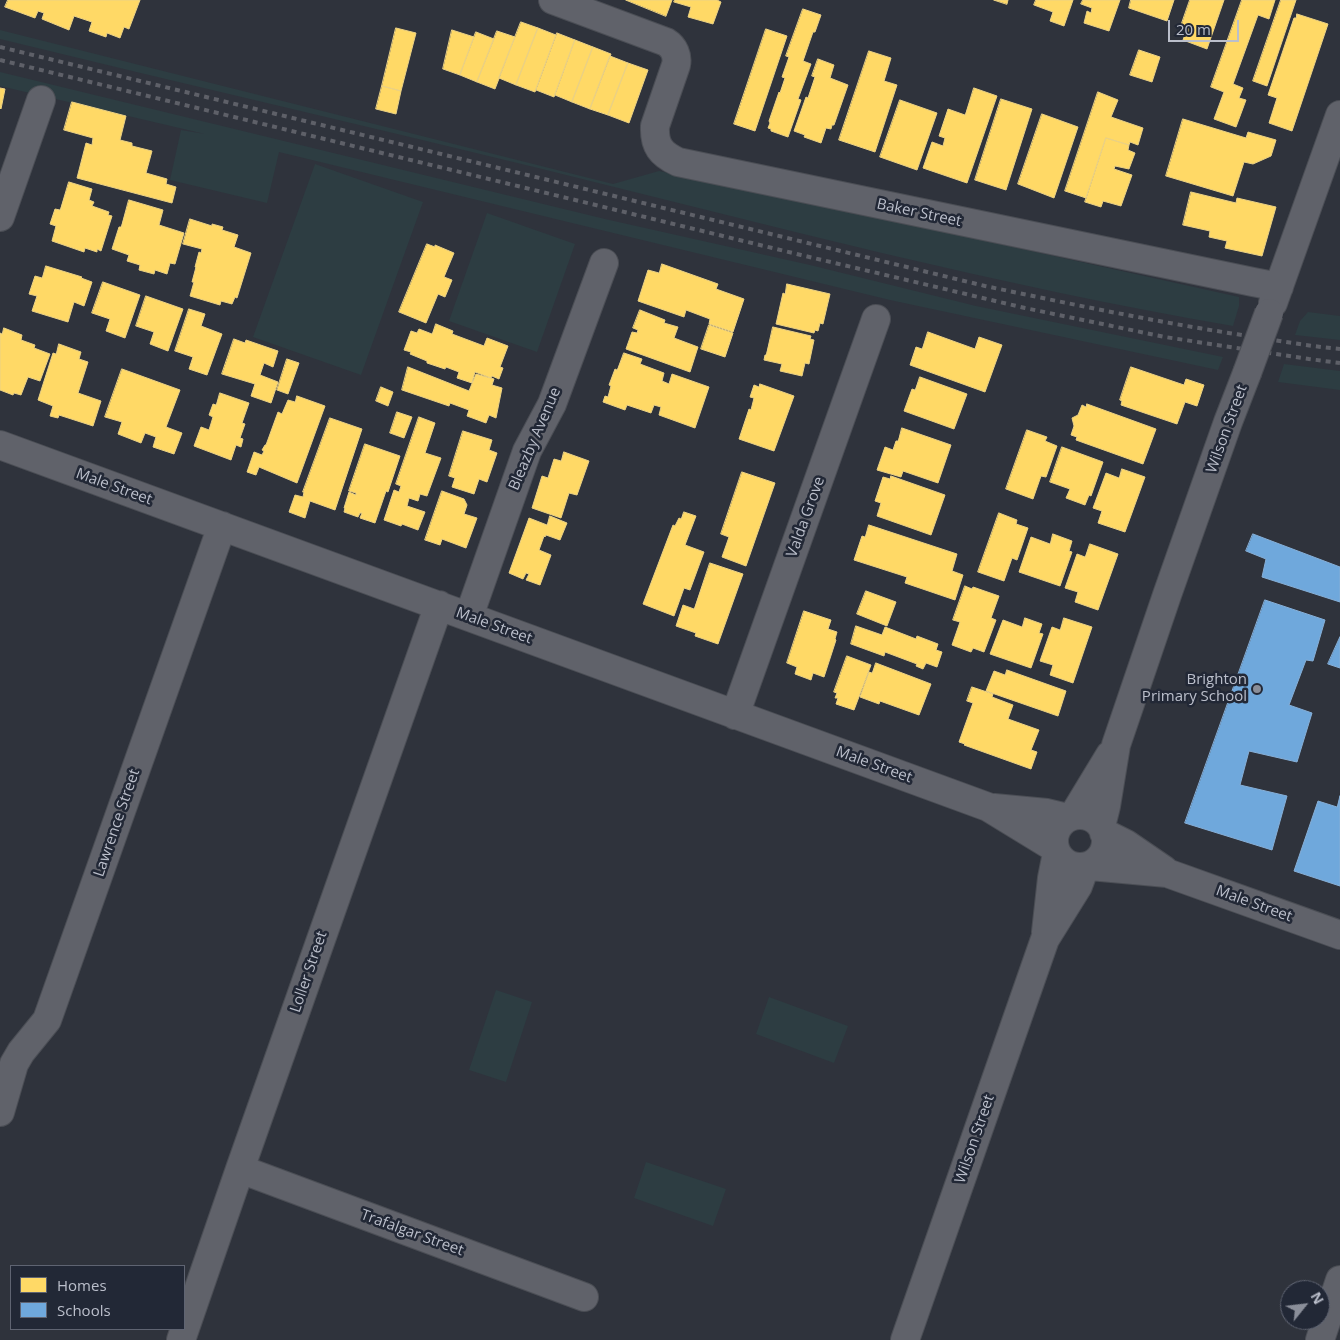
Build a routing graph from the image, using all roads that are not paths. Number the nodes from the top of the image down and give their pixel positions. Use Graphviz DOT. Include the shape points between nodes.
graph roads {
  1 [pos="553,0"];
  2 [pos="40,100"];
  3 [pos="1340,115"];
  4 [pos="0,217"];
  5 [pos="604,263"];
  6 [pos="1279,287"];
  7 [pos="876,318"];
  8 [pos="0,445"];
  9 [pos="222,526"];
  10 [pos="439,606"];
  11 [pos="469,616"];
  12 [pos="735,715"];
  13 [pos="1116,745"];
  14 [pos="988,807"];
  15 [pos="1071,817"];
  16 [pos="1103,829"];
  17 [pos="1056,851"];
  18 [pos="1087,866"];
  19 [pos="1167,873"];
  20 [pos="1340,934"];
  21 [pos="1045,939"];
  22 [pos="0,1112"];
  23 [pos="240,1169"];
  24 [pos="1340,1280"];
  25 [pos="584,1297"];
  26 [pos="185,1328"];
  27 [pos="905,1340"];
  28 [pos="1320,1340"];
  1 -- 6 [label="street, Baker Street" via="672,47 676,65 654,126 654,136 661,151 678,162"];
  2 -- 4 [label="street"];
  3 -- 6 [label="street, Wilson Street"];
  5 -- 11 [label="street, Bleazby Avenue" via="552,404 527,451"];
  6 -- 13 [label="street, Wilson Street, bridge" via="1186,540"];
  7 -- 12 [label="street, Valda Grove"];
  8 -- 9 [label="street, Male Street"];
  9 -- 10 [label="street, Male Street"];
  9 -- 22 [label="street, Lawrence Street" via="47,1020 14,1064"];
  10 -- 11 [label="street, Male Street"];
  10 -- 23 [label="street, Loller Street"];
  11 -- 12 [label="street, Male Street"];
  12 -- 14 [label="street, Male Street"];
  13 -- 15 [label="street, Wilson Street"];
  13 -- 16 [label="street, Wilson Street"];
  14 -- 15 [label="street, Male Street"];
  14 -- 17 [label="street, Male Street"];
  15 -- 16 [label="street" via="1088,817 1096,820"];
  15 -- 17 [label="street" via="1056,831"];
  16 -- 18 [label="street" via="1106,840 1102,856"];
  16 -- 19 [label="street, Male Street"];
  17 -- 18 [label="street" via="1068,865"];
  17 -- 21 [label="street, Wilson Street"];
  18 -- 19 [label="street, Male Street"];
  18 -- 21 [label="street, Wilson Street"];
  19 -- 20 [label="street, Male Street"];
  21 -- 27 [label="street, Wilson Street"];
  23 -- 25 [label="street, Trafalgar Street"];
  23 -- 26 [label="street, Loller Street"];
  24 -- 28 [label="street"];
}
